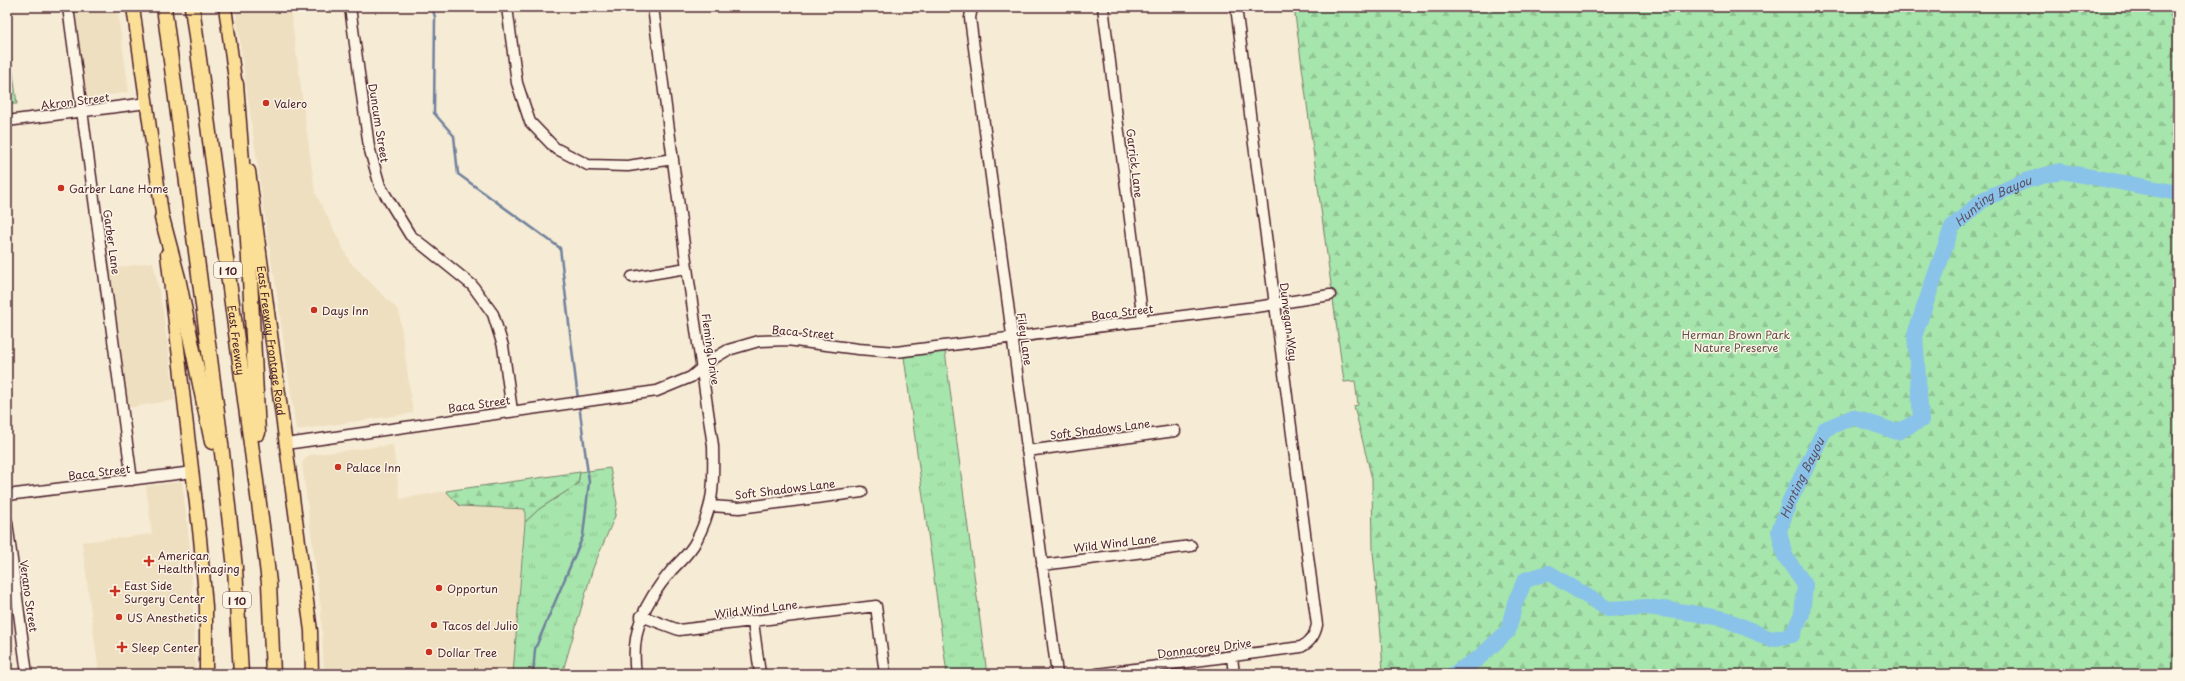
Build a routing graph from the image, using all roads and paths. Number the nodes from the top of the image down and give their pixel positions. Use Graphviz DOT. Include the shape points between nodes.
graph roads {
  1 [pos="68,7"];
  2 [pos="133,7"];
  3 [pos="164,7"];
  4 [pos="192,7"];
  5 [pos="225,7"];
  6 [pos="350,7"];
  7 [pos="507,7"];
  8 [pos="653,7"];
  9 [pos="972,7"];
  10 [pos="1103,7"];
  11 [pos="1236,7"];
  12 [pos="236,84"];
  13 [pos="147,103"];
  14 [pos="82,112"];
  15 [pos="7,121"];
  16 [pos="673,160"];
  17 [pos="162,218"];
  18 [pos="687,268"];
  19 [pos="632,277"];
  20 [pos="1330,295"];
  21 [pos="1275,304"];
  22 [pos="1143,321"];
  23 [pos="1012,337"];
  24 [pos="702,368"];
  25 [pos="512,411"];
  26 [pos="1175,431"];
  27 [pos="286,444"];
  28 [pos="1027,451"];
  29 [pos="193,472"];
  30 [pos="132,480"];
  31 [pos="862,492"];
  32 [pos="7,495"];
  33 [pos="711,506"];
  34 [pos="7,522"];
  35 [pos="230,526"];
  36 [pos="263,533"];
  37 [pos="1190,546"];
  38 [pos="1042,565"];
  39 [pos="641,616"];
  40 [pos="753,622"];
  41 [pos="1312,640"];
  42 [pos="1232,657"];
  43 [pos="27,674"];
  44 [pos="206,674"];
  45 [pos="241,674"];
  46 [pos="273,674"];
  47 [pos="312,674"];
  48 [pos="636,674"];
  49 [pos="760,674"];
  50 [pos="885,674"];
  51 [pos="1056,674"];
  52 [pos="1097,674"];
  53 [pos="1234,674"];
  1 -- 14 [label="street, Garber Lane"];
  2 -- 13 [label="main road"];
  3 -- 35 [label="highway, I 10"];
  4 -- 36 [label="highway, East Freeway / I 10"];
  5 -- 12 [label="main road, East Freeway Frontage Road"];
  6 -- 25 [label="street, Duncum Street" via="369,147 380,186 410,235 472,285 493,314 503,346"];
  7 -- 16 [label="street" via="517,83 530,122 555,148 588,165 628,166"];
  8 -- 16 [label="street, Fleming Drive"];
  9 -- 23 [label="street, Filey Lane" via="970,18"];
  10 -- 22 [label="street, Garrick Lane"];
  11 -- 21 [label="street, Dunvegan Way"];
  12 -- 27 [label="main road, East Freeway Frontage Road"];
  12 -- 36 [label="highway" via="248,240"];
  13 -- 14 [label="street, Akron Street"];
  13 -- 17 [label="main road"];
  14 -- 15 [label="street, Akron Street"];
  14 -- 30 [label="street, Garber Lane"];
  16 -- 18 [label="street, Fleming Drive"];
  17 -- 29 [label="main road"];
  17 -- 35 [label="highway" via="178,278"];
  18 -- 19 [label="street"];
  18 -- 24 [label="street, Fleming Drive"];
  20 -- 21 [label="street, Baca Street"];
  21 -- 22 [label="street, Baca Street"];
  21 -- 41 [label="street, Dunvegan Way" via="1317,625"];
  22 -- 23 [label="street, Baca Street"];
  23 -- 24 [label="street, Baca Street" via="896,352 787,340 759,341 728,350 710,360"];
  23 -- 28 [label="street, Filey Lane"];
  24 -- 25 [label="street, Baca Street" via="691,376 657,391"];
  24 -- 33 [label="street, Fleming Drive" via="713,446"];
  25 -- 27 [label="street, Baca Street"];
  26 -- 28 [label="street, Soft Shadows Lane"];
  27 -- 47 [label="main road, East Freeway Frontage Road" via="310,631"];
  28 -- 38 [label="street, Filey Lane"];
  29 -- 30 [label="street, Baca Street"];
  29 -- 44 [label="main road" via="206,607"];
  30 -- 32 [label="street, Baca Street"];
  31 -- 33 [label="street, Soft Shadows Lane" via="739,508"];
  33 -- 39 [label="street, Fleming Drive" via="696,542 657,588"];
  34 -- 43 [label="street, Verano Street"];
  35 -- 45 [label="highway, I 10"];
  36 -- 46 [label="highway, East Freeway / I 10" via="269,583"];
  37 -- 38 [label="street, Wild Wind Lane"];
  38 -- 51 [label="street, Filey Lane"];
  39 -- 40 [label="street, Wild Wind Lane" via="679,630"];
  39 -- 48 [label="street, Fleming Drive" via="633,653"];
  40 -- 49 [label="street"];
  40 -- 50 [label="street, Wild Wind Lane" via="876,606"];
  41 -- 42 [label="street, Donnacorey Drive" via="1302,647"];
  42 -- 52 [label="street, Donnacorey Drive"];
  42 -- 53 [label="street"];
}
